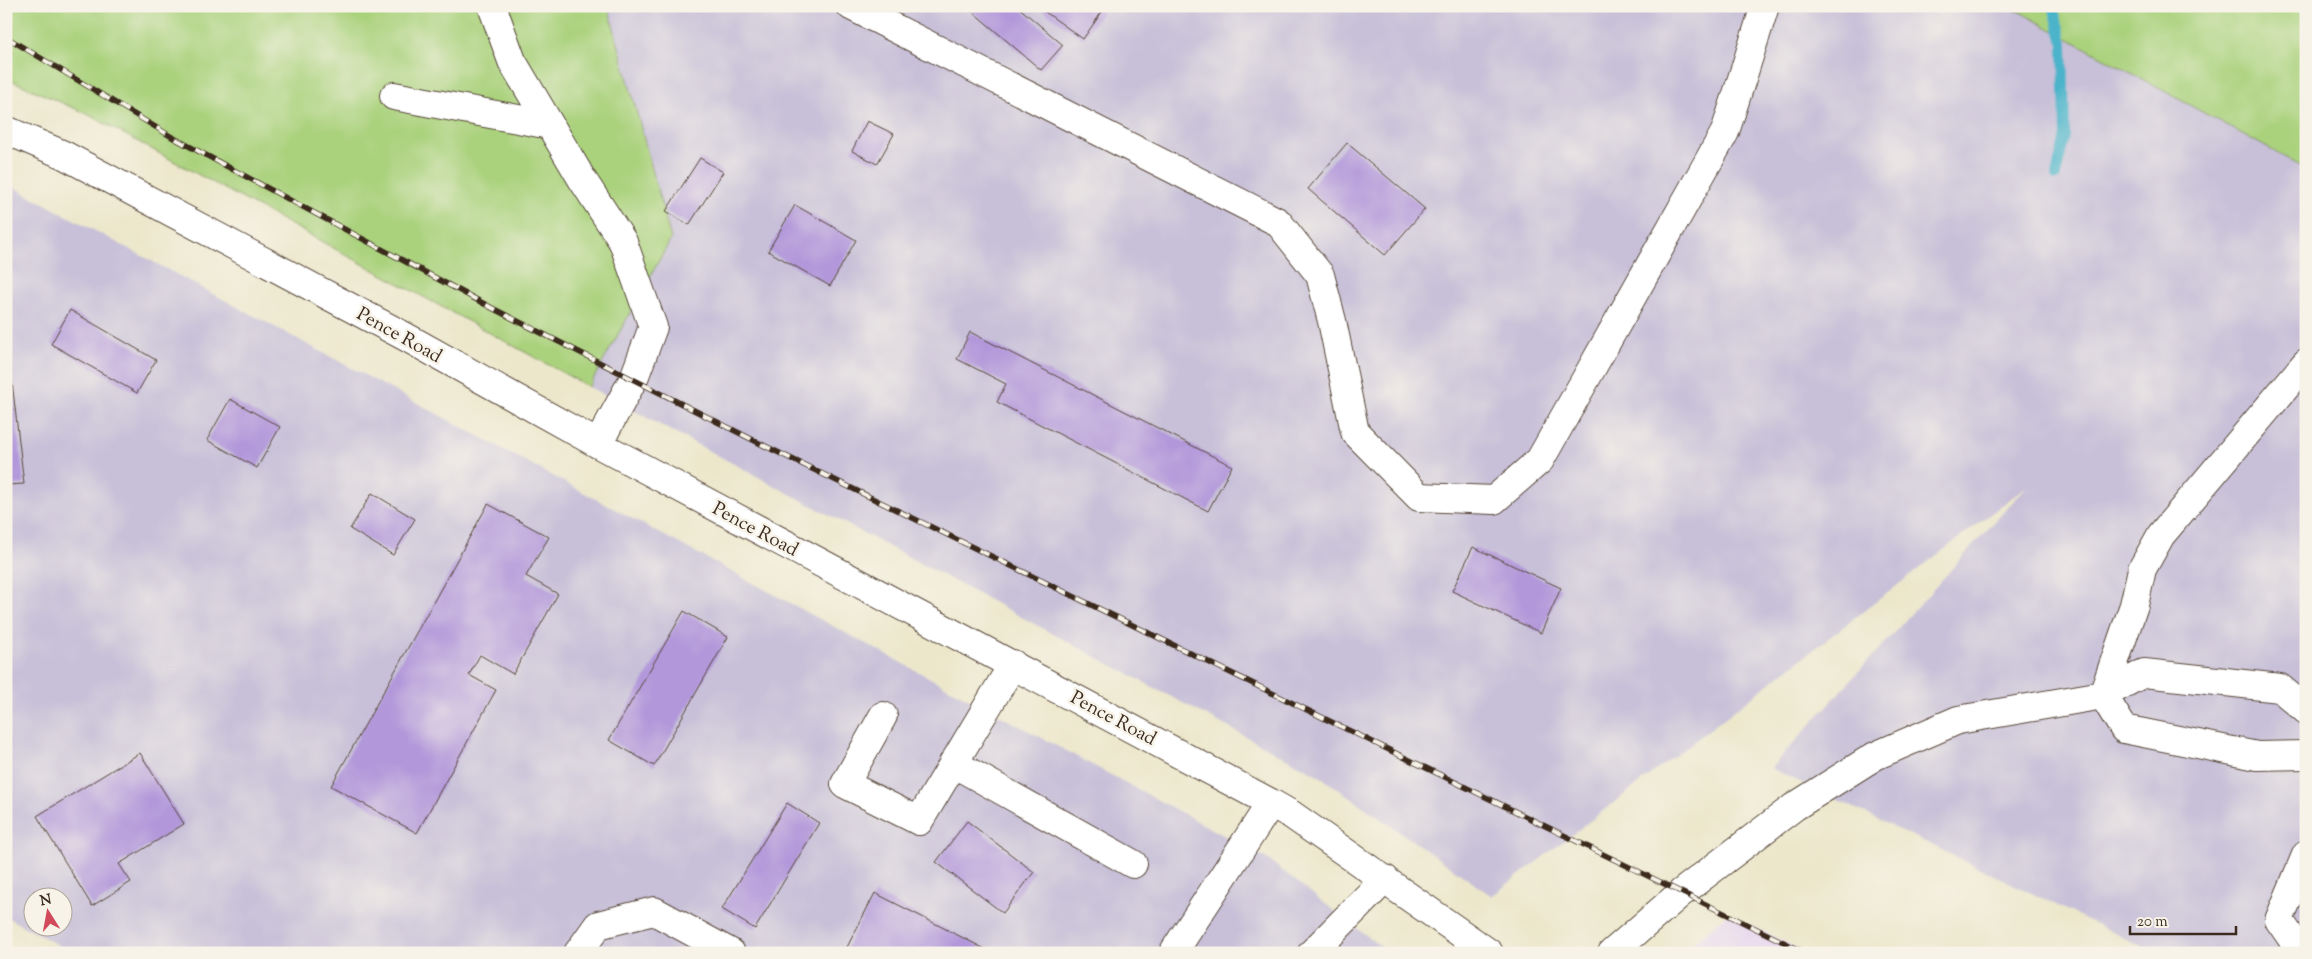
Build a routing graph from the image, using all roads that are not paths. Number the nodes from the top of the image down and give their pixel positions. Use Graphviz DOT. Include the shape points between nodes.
graph roads {
  1 [pos="492,6"];
  2 [pos="851,6"];
  3 [pos="1765,6"];
  4 [pos="394,96"];
  5 [pos="550,125"];
  6 [pos="6,130"];
  7 [pos="2306,363"];
  8 [pos="598,444"];
  9 [pos="1014,664"];
  10 [pos="2103,695"];
  11 [pos="2306,710"];
  12 [pos="883,716"];
  13 [pos="2306,755"];
  14 [pos="954,763"];
  15 [pos="1271,803"];
  16 [pos="2306,855"];
  17 [pos="1133,864"];
  18 [pos="1385,879"];
  19 [pos="578,953"];
  20 [pos="730,953"];
  21 [pos="1173,953"];
  22 [pos="1312,953"];
  23 [pos="1489,953"];
  24 [pos="1612,953"];
  25 [pos="2302,953"];
  1 -- 5 [label="street" via="512,61"];
  2 -- 3 [label="street" via="1278,222 1320,275 1355,432 1419,497 1494,500 1540,460 1725,132"];
  4 -- 5 [label="street"];
  5 -- 8 [label="street" via="623,242 653,327 634,378"];
  6 -- 8 [label="street, Pence Road" via="64,155 406,337"];
  7 -- 10 [label="street" via="2161,535 2142,569 2134,605"];
  8 -- 9 [label="street, Pence Road"];
  9 -- 14 [label="street"];
  9 -- 15 [label="street, Pence Road"];
  10 -- 11 [label="street" via="2144,674 2184,676 2280,688"];
  10 -- 13 [label="street" via="2124,729 2257,756"];
  10 -- 24 [label="street" via="1958,720 1875,756 1794,807 1681,893"];
  12 -- 14 [label="street" via="844,784 919,820"];
  14 -- 17 [label="street"];
  15 -- 18 [label="street, Pence Road"];
  15 -- 21 [label="street"];
  16 -- 25 [label="street" via="2279,920"];
  18 -- 22 [label="street"];
  18 -- 23 [label="street, Pence Road"];
  19 -- 20 [label="street" via="598,925 654,911"];
}
